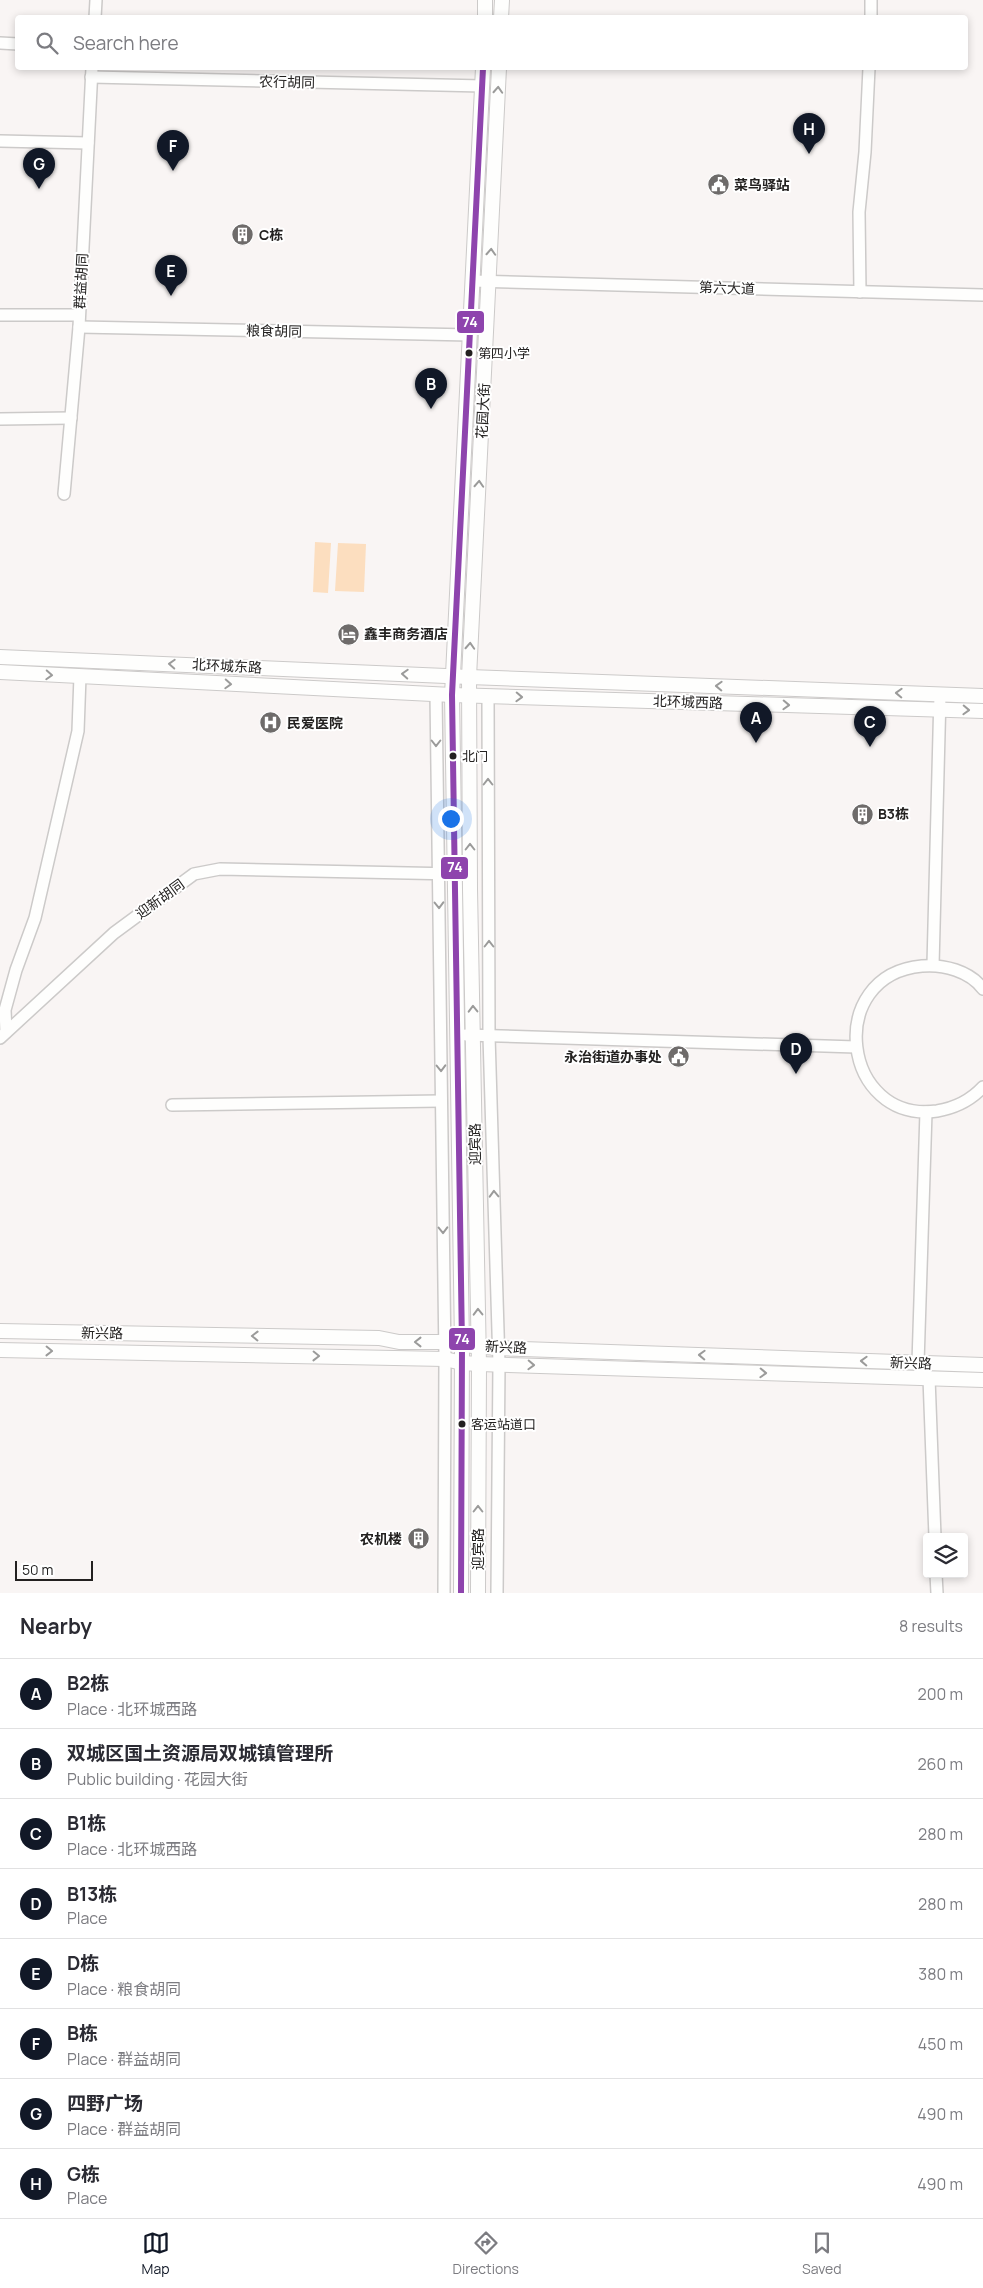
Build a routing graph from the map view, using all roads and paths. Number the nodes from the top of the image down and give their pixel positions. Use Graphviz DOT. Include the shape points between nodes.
graph roads {
  1 [pos="96,0"];
  2 [pos="485,0"];
  3 [pos="502,0"];
  4 [pos="871,0"];
  5 [pos="95,15"];
  6 [pos="485,15"];
  7 [pos="501,15"];
  8 [pos="871,15"];
  9 [pos="0,43"];
  10 [pos="15,44"];
  11 [pos="483,70"];
  12 [pos="499,70"];
  13 [pos="869,70"];
  14 [pos="92,72"];
  15 [pos="483,86"];
  16 [pos="0,141"];
  17 [pos="88,142"];
  18 [pos="472,281"];
  19 [pos="489,282"];
  20 [pos="860,292"];
  21 [pos="983,295"];
  22 [pos="0,315"];
  23 [pos="79,321"];
  24 [pos="470,335"];
  25 [pos="0,418"];
  26 [pos="71,418"];
  27 [pos="64,494"];
  28 [pos="0,656"];
  29 [pos="0,672"];
  30 [pos="80,676"];
  31 [pos="453,676"];
  32 [pos="469,677"];
  33 [pos="436,694"];
  34 [pos="940,694"];
  35 [pos="452,695"];
  36 [pos="469,695"];
  37 [pos="488,696"];
  38 [pos="983,696"];
  39 [pos="940,709"];
  40 [pos="983,711"];
  41 [pos="438,873"];
  42 [pos="455,874"];
  43 [pos="933,965"];
  44 [pos="983,989"];
  45 [pos="3,1035"];
  46 [pos="458,1035"];
  47 [pos="474,1035"];
  48 [pos="489,1036"];
  49 [pos="856,1047"];
  50 [pos="983,1087"];
  51 [pos="459,1094"];
  52 [pos="441,1097"];
  53 [pos="172,1105"];
  54 [pos="926,1112"];
  55 [pos="0,1331"];
  56 [pos="444,1342"];
  57 [pos="462,1345"];
  58 [pos="479,1346"];
  59 [pos="497,1348"];
  60 [pos="0,1350"];
  61 [pos="445,1359"];
  62 [pos="462,1363"];
  63 [pos="479,1364"];
  64 [pos="499,1364"];
  65 [pos="983,1365"];
  66 [pos="923,1371"];
  67 [pos="983,1380"];
  68 [pos="935,1533"];
  69 [pos="936,1578"];
  70 [pos="444,1593"];
  71 [pos="461,1593"];
  72 [pos="478,1593"];
  73 [pos="497,1593"];
  74 [pos="937,1593"];
  1 -- 5 [label="street"];
  2 -- 6 [label="main road"];
  3 -- 7 [label="main road"];
  4 -- 8 [label="street"];
  9 -- 10 [label="street"];
  11 -- 15 [label="main road, 花园大街"];
  19 -- 12 [label="main road, 花园大街, one-way"];
  13 -- 20 [label="street" via="859,212"];
  14 -- 15 [label="street, 农行胡同"];
  14 -- 17 [label="street, 群益胡同"];
  15 -- 18 [label="main road, 花园大街"];
  16 -- 17 [label="street"];
  17 -- 23 [label="street, 群益胡同"];
  18 -- 19 [label="street, 第六大道"];
  18 -- 24 [label="main road, 花园大街"];
  19 -- 20 [label="street, 第六大道"];
  32 -- 19 [label="main road, 花园大街, one-way"];
  20 -- 21 [label="street, 第六大道"];
  22 -- 23 [label="street, 粮食胡同"];
  23 -- 24 [label="street, 粮食胡同"];
  23 -- 26 [label="street, 群益胡同"];
  24 -- 31 [label="main road, 花园大街"];
  25 -- 26 [label="street"];
  26 -- 27 [label="street, 群益胡同"];
  31 -- 28 [label="main road, 北环城东路, one-way"];
  29 -- 30 [label="main road, 北环城东路, one-way"];
  30 -- 33 [label="main road, 北环城东路, one-way"];
  30 -- 45 [label="street" via="78,731 35,918 5,1010"];
  31 -- 32 [label="main road, 北环城西路"];
  31 -- 35 [label="main road, 花园大街"];
  34 -- 32 [label="main road, 北环城西路, one-way"];
  32 -- 36 [label="main road, 花园大街"];
  33 -- 35 [label="main road, 北环城东路"];
  33 -- 41 [label="street, one-way"];
  34 -- 38 [label="main road, 北环城西路"];
  34 -- 39 [label="street"];
  35 -- 36 [label="main road, 北环城西路"];
  35 -- 42 [label="main road, 迎宾路"];
  36 -- 37 [label="main road, 北环城西路"];
  47 -- 36 [label="main road, 迎宾路, one-way"];
  37 -- 39 [label="main road, 北环城西路, one-way"];
  48 -- 37 [label="street, one-way"];
  39 -- 40 [label="main road, 北环城西路, one-way"];
  39 -- 43 [label="street"];
  41 -- 42 [label="street, 迎新胡同"];
  41 -- 45 [label="street, 迎新胡同" via="220,869 194,874 114,933"];
  41 -- 52 [label="street, one-way"];
  42 -- 46 [label="main road, 迎宾路"];
  43 -- 44 [label="street" via="958,971"];
  43 -- 49 [label="street" via="910,967 889,976 871,992 860,1012"];
  46 -- 47 [label="street"];
  46 -- 51 [label="main road, 迎宾路"];
  47 -- 48 [label="street"];
  58 -- 47 [label="main road, 迎宾路, one-way"];
  48 -- 49 [label="street"];
  59 -- 48 [label="street, one-way"];
  49 -- 54 [label="street" via="857,1058 867,1079 883,1096 903,1108"];
  50 -- 54 [label="street" via="974,1097 952,1109"];
  51 -- 52 [label="street"];
  51 -- 57 [label="main road, 迎宾路"];
  52 -- 53 [label="street"];
  52 -- 56 [label="street, one-way"];
  54 -- 66 [label="street"];
  56 -- 55 [label="main road, 新兴路, one-way"];
  56 -- 57 [label="main road, 新兴路"];
  56 -- 61 [label="street"];
  57 -- 58 [label="main road, 新兴路"];
  57 -- 62 [label="main road, 迎宾路"];
  58 -- 59 [label="main road, 新兴路"];
  58 -- 63 [label="main road, 迎宾路"];
  59 -- 64 [label="street"];
  66 -- 59 [label="main road, 新兴路, one-way"];
  60 -- 61 [label="main road, 新兴路, one-way"];
  61 -- 62 [label="main road, 新兴路"];
  61 -- 70 [label="street"];
  62 -- 63 [label="main road, 新兴路"];
  62 -- 71 [label="main road, 迎宾路"];
  63 -- 64 [label="main road, 新兴路"];
  72 -- 63 [label="main road, 迎宾路, one-way"];
  64 -- 66 [label="main road, 新兴路, one-way"];
  64 -- 73 [label="street"];
  65 -- 66 [label="main road, 新兴路"];
  66 -- 67 [label="main road, 新兴路"];
  66 -- 68 [label="street"];
  69 -- 74 [label="street"];
}
